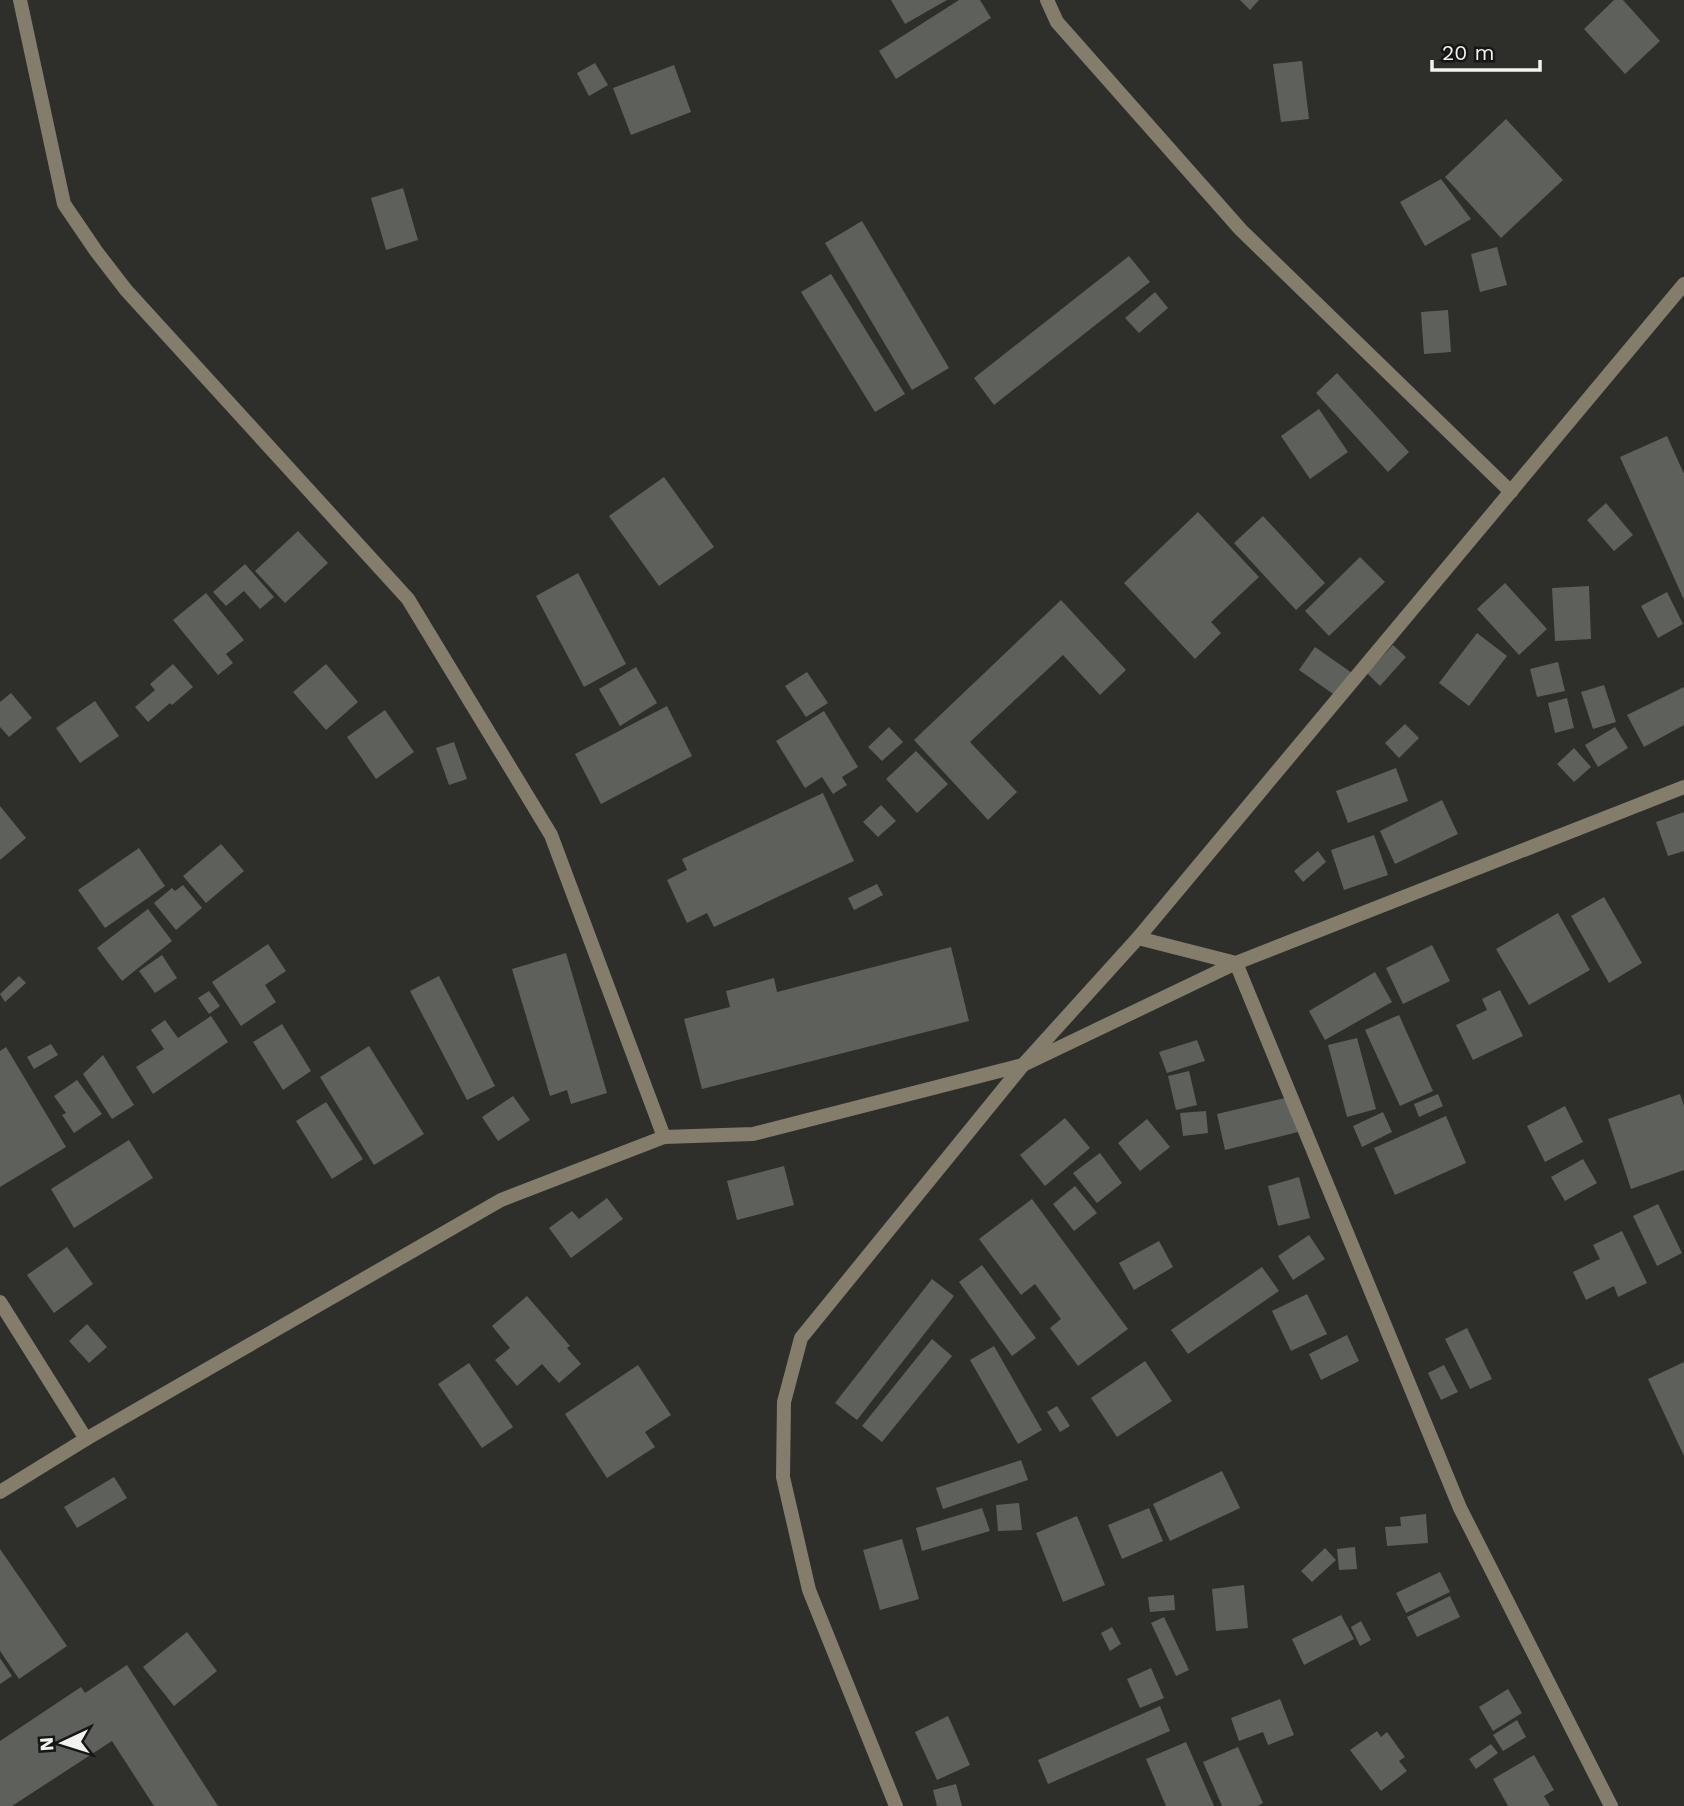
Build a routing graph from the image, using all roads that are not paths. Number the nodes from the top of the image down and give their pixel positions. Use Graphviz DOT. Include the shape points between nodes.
graph roads {
  1 [pos="20,0"];
  2 [pos="1047,0"];
  3 [pos="1684,284"];
  4 [pos="1511,492"];
  5 [pos="1684,787"];
  6 [pos="1138,938"];
  7 [pos="1236,962"];
  8 [pos="1023,1065"];
  9 [pos="664,1137"];
  10 [pos="0,1302"];
  11 [pos="86,1439"];
  12 [pos="0,1492"];
  13 [pos="896,1806"];
  14 [pos="1611,1806"];
  1 -- 9 [label="street" via="64,204 126,290 408,598 551,835"];
  2 -- 4 [label="street" via="1057,22 1241,230"];
  3 -- 4 [label="street"];
  4 -- 6 [label="street"];
  5 -- 7 [label="street"];
  6 -- 7 [label="street"];
  6 -- 8 [label="street"];
  7 -- 8 [label="street"];
  7 -- 14 [label="street" via="1460,1508"];
  8 -- 9 [label="street" via="752,1134"];
  8 -- 13 [label="street" via="801,1338 784,1402 783,1477 809,1590"];
  9 -- 11 [label="street" via="501,1200"];
  10 -- 11 [label="street"];
  11 -- 12 [label="street"];
}
